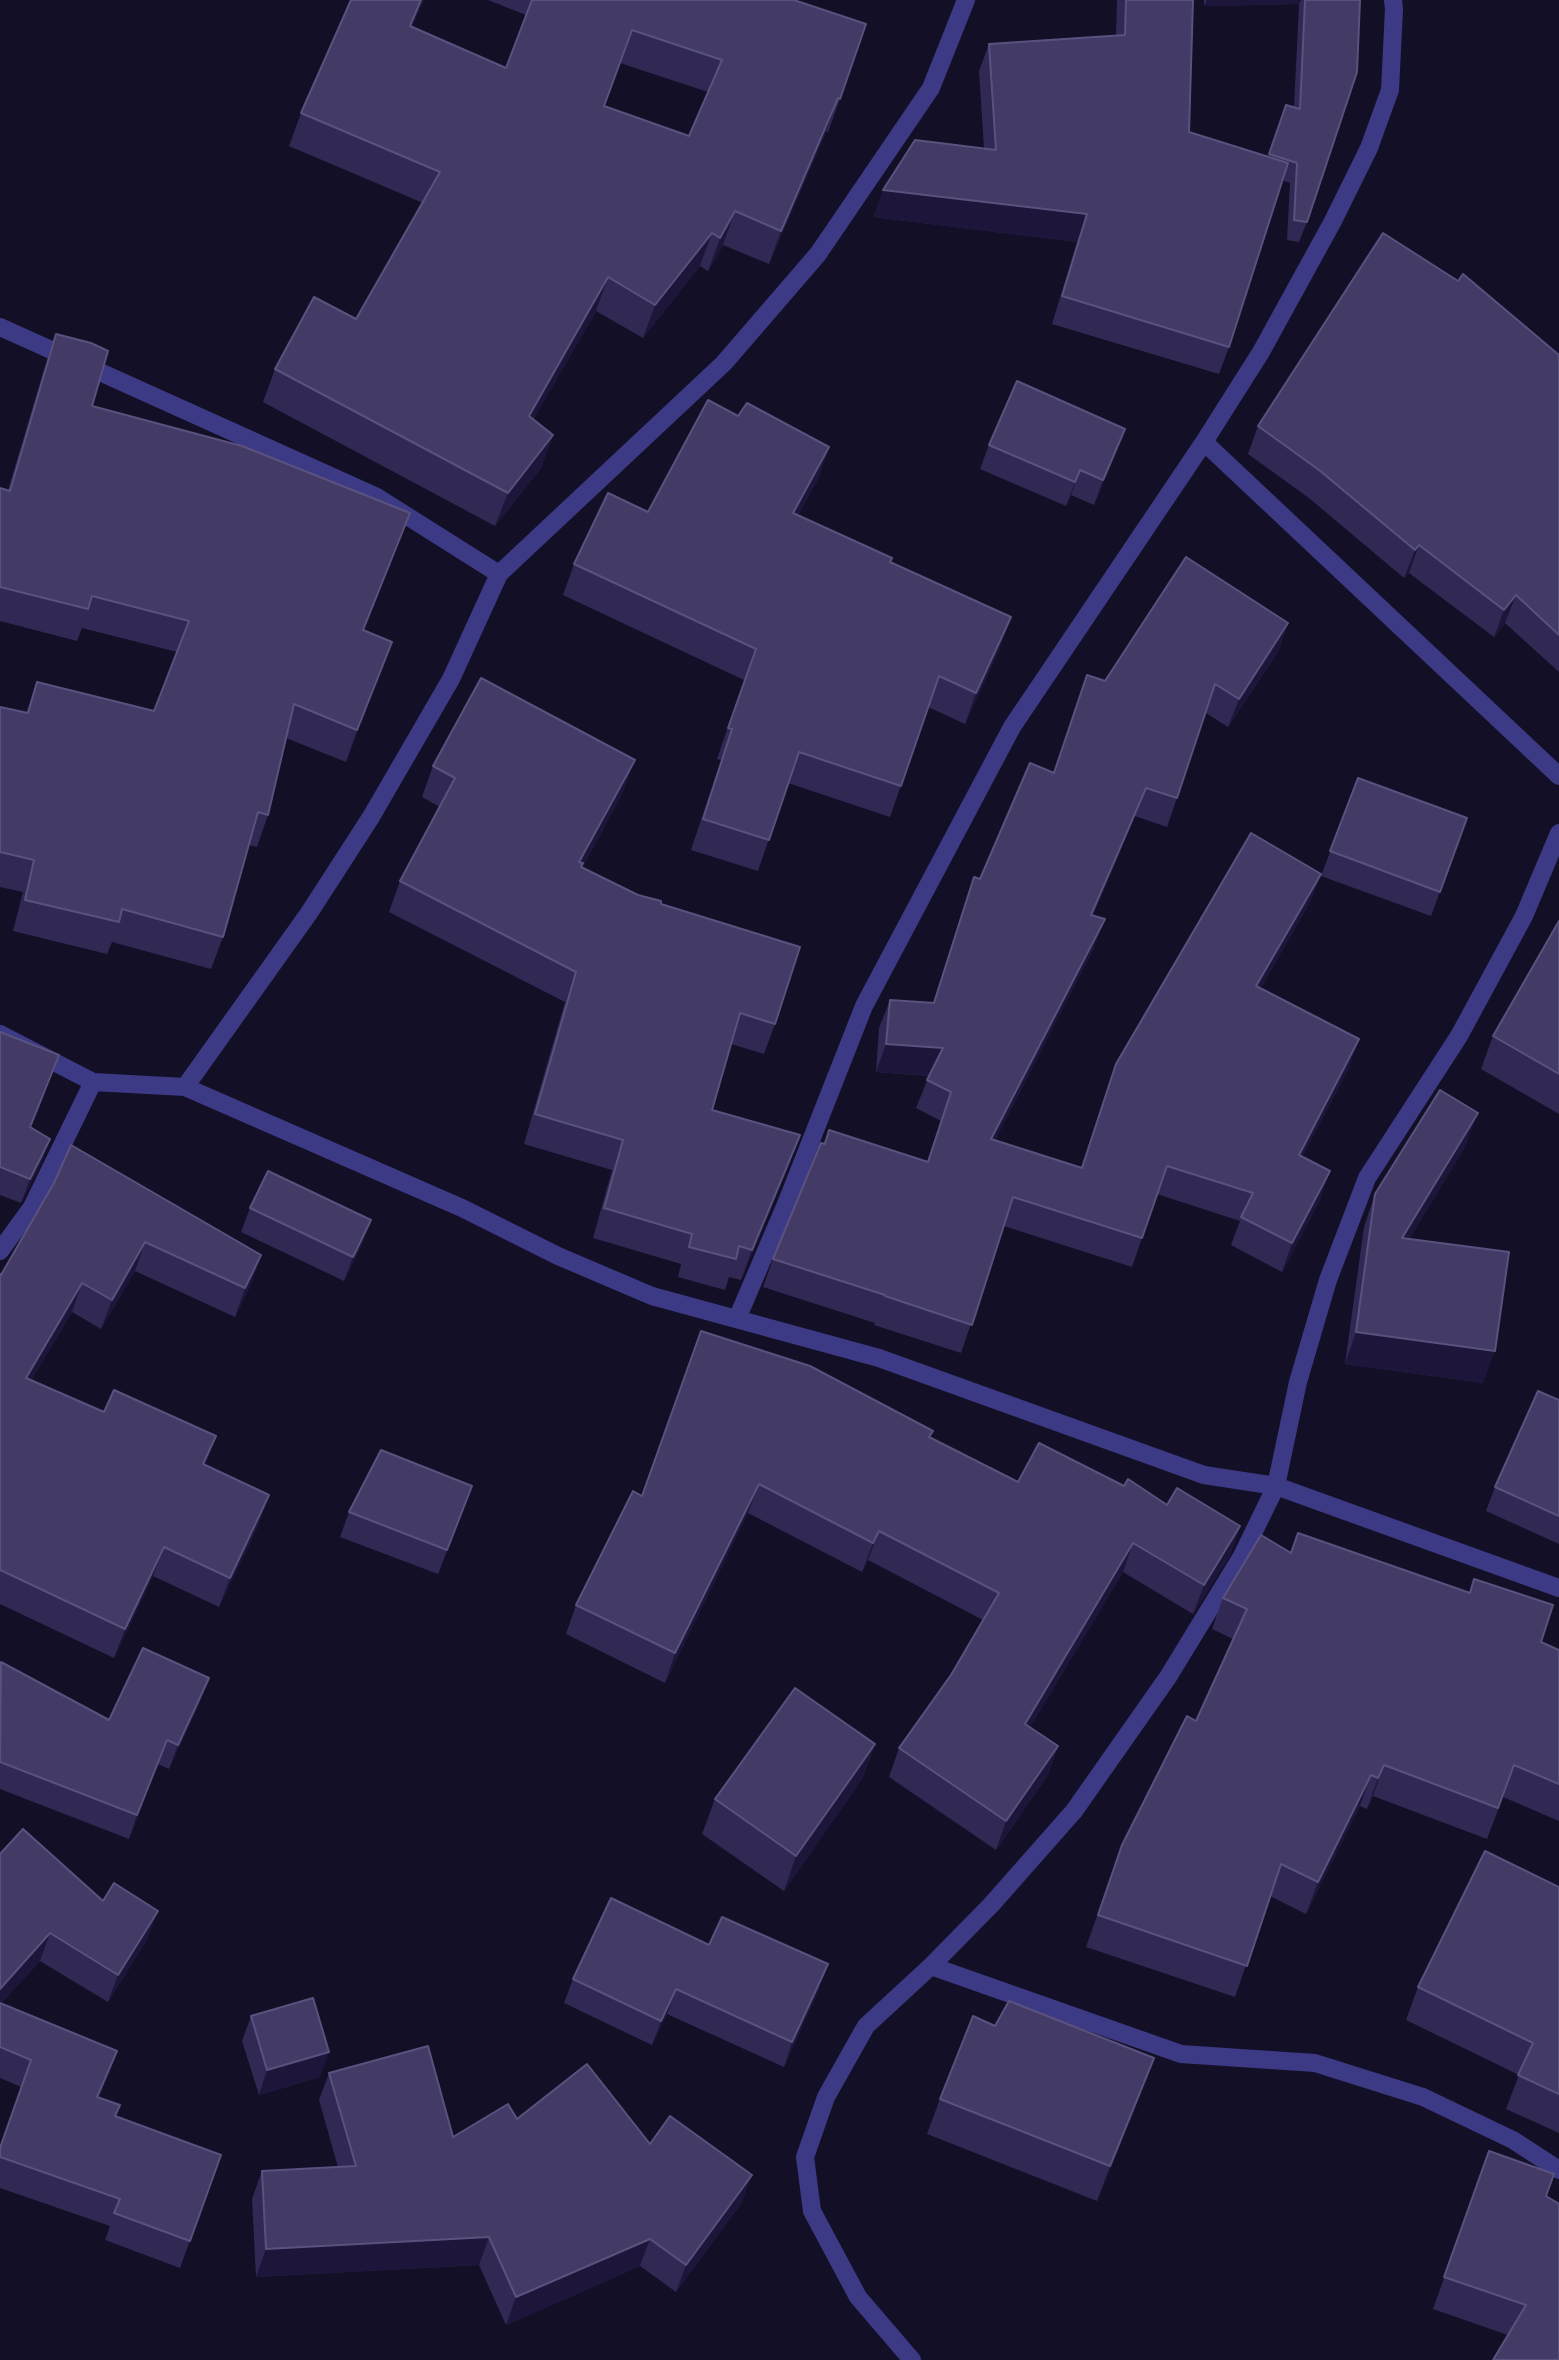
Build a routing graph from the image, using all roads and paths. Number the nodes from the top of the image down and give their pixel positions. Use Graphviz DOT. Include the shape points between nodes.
graph roads {
  1 [pos="966,0"];
  2 [pos="1393,0"];
  3 [pos="0,327"];
  4 [pos="1204,442"];
  5 [pos="499,574"];
  6 [pos="1559,776"];
  7 [pos="1559,832"];
  8 [pos="0,1034"];
  9 [pos="93,1082"];
  10 [pos="185,1087"];
  11 [pos="0,1251"];
  12 [pos="737,1319"];
  13 [pos="1276,1486"];
  14 [pos="1559,1588"];
  15 [pos="931,1966"];
  16 [pos="1559,2170"];
  17 [pos="912,2360"];
  1 -- 5 [label="street" via="931,88 818,254 724,363"];
  2 -- 4 [label="street" via="1390,90 1369,148 1261,352"];
  3 -- 5 [label="street" via="377,497"];
  4 -- 6 [label="street"];
  4 -- 12 [label="street" via="1006,738 864,1006"];
  5 -- 10 [label="street" via="451,678 370,817 309,914"];
  7 -- 13 [label="street" via="1524,916 1459,1036 1367,1178 1328,1280 1297,1382"];
  8 -- 9 [label="street"];
  9 -- 10 [label="street"];
  9 -- 11 [label="street" via="32,1207"];
  10 -- 12 [label="street" via="652,1296"];
  12 -- 13 [label="street" via="879,1357 1204,1475"];
  13 -- 14 [label="street"];
  13 -- 15 [label="street" via="1242,1556 1168,1677 1074,1811"];
  15 -- 16 [label="street" via="1181,2054 1315,2063 1423,2098 1513,2140"];
  15 -- 17 [label="street" via="866,2026 826,2098 805,2158 812,2211 858,2297"];
}
